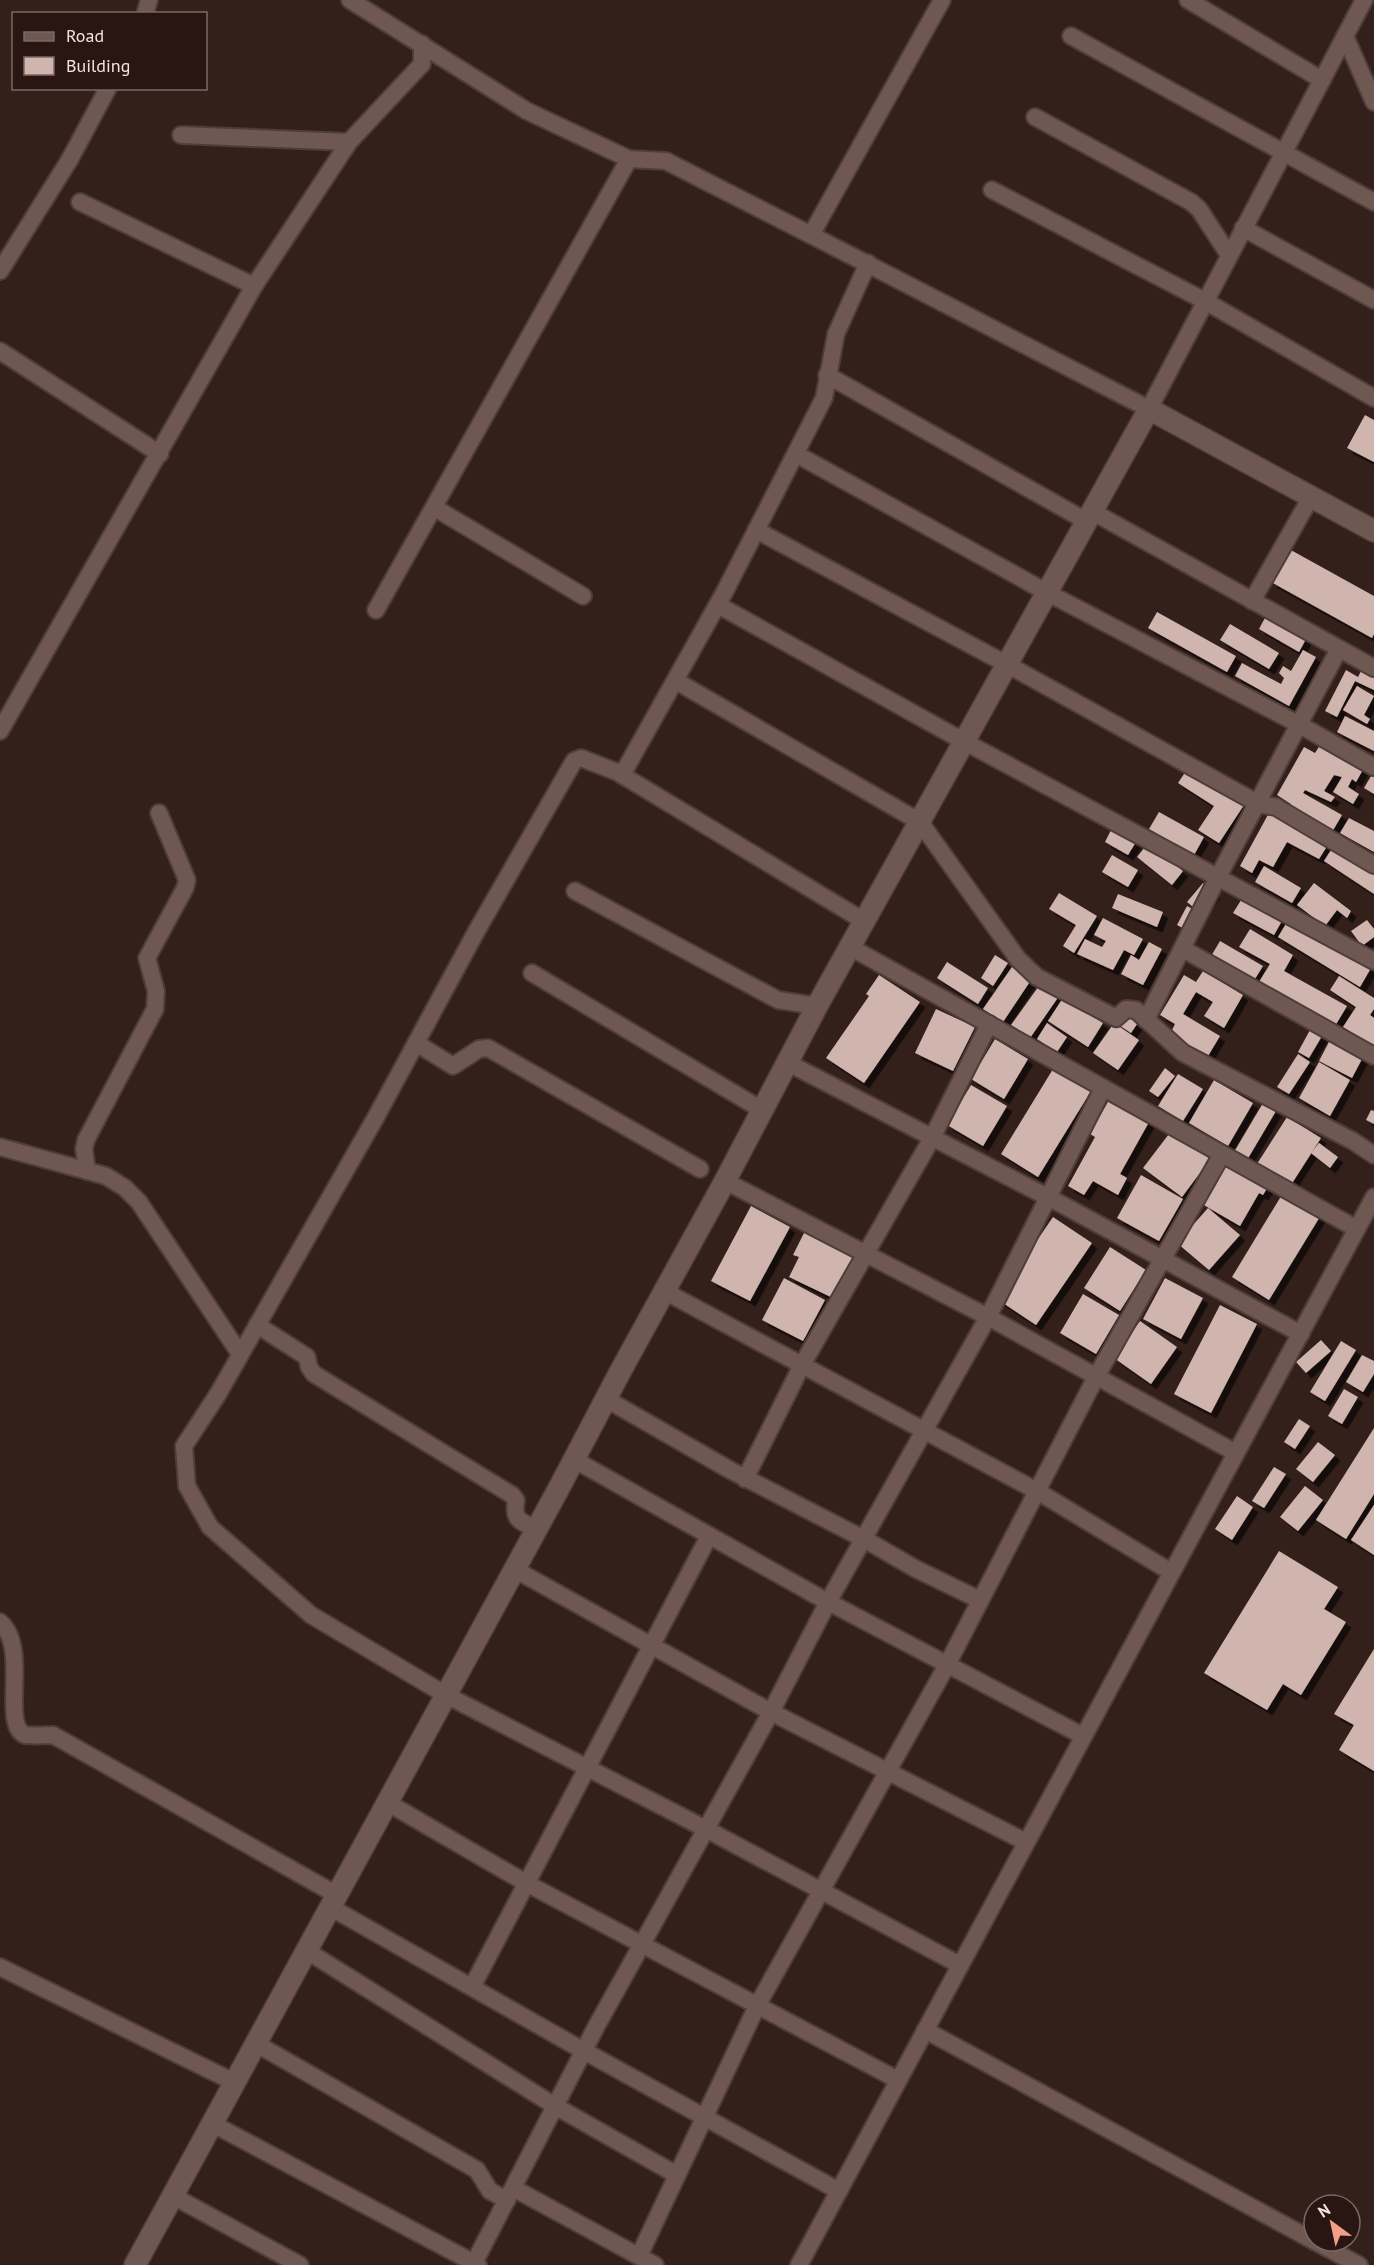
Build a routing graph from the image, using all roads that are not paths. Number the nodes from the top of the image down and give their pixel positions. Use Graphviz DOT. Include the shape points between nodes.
graph roads {
  1 [pos="350,0"];
  2 [pos="942,0"];
  3 [pos="1188,0"];
  4 [pos="1365,3"];
  5 [pos="1071,36"];
  6 [pos="1345,36"];
  7 [pos="422,44"];
  8 [pos="1322,80"];
  9 [pos="107,90"];
  10 [pos="1374,102"];
  11 [pos="1035,117"];
  12 [pos="181,135"];
  13 [pos="349,142"];
  14 [pos="1284,151"];
  15 [pos="628,159"];
  16 [pos="992,190"];
  17 [pos="80,202"];
  18 [pos="1374,202"];
  19 [pos="1243,228"];
  20 [pos="811,235"];
  21 [pos="1229,255"];
  22 [pos="868,263"];
  23 [pos="0,271"];
  24 [pos="254,286"];
  25 [pos="1374,300"];
  26 [pos="1205,301"];
  27 [pos="0,351"];
  28 [pos="827,375"];
  29 [pos="1374,398"];
  30 [pos="1149,409"];
  31 [pos="160,454"];
  32 [pos="796,454"];
  33 [pos="1311,497"];
  34 [pos="435,507"];
  35 [pos="1090,517"];
  36 [pos="756,530"];
  37 [pos="1374,531"];
  38 [pos="1048,593"];
  39 [pos="583,596"];
  40 [pos="1252,601"];
  41 [pos="718,605"];
  42 [pos="376,610"];
  43 [pos="1339,649"];
  44 [pos="1008,665"];
  45 [pos="1374,668"];
  46 [pos="676,681"];
  47 [pos="1299,725"];
  48 [pos="1,727"];
  49 [pos="965,742"];
  50 [pos="1374,767"];
  51 [pos="622,775"];
  52 [pos="1259,804"];
  53 [pos="159,813"];
  54 [pos="920,822"];
  55 [pos="1374,865"];
  56 [pos="1218,877"];
  57 [pos="575,891"];
  58 [pos="864,921"];
  59 [pos="850,947"];
  60 [pos="1182,949"];
  61 [pos="1374,961"];
  62 [pos="532,973"];
  63 [pos="817,1006"];
  64 [pos="1146,1020"];
  65 [pos="989,1024"];
  66 [pos="416,1043"];
  67 [pos="1374,1056"];
  68 [pos="788,1063"];
  69 [pos="1103,1088"];
  70 [pos="762,1110"];
  71 [pos="932,1138"];
  72 [pos="0,1147"];
  73 [pos="1222,1154"];
  74 [pos="1374,1155"];
  75 [pos="700,1169"];
  76 [pos="87,1171"];
  77 [pos="725,1181"];
  78 [pos="1048,1197"];
  79 [pos="1374,1197"];
  80 [pos="1357,1229"];
  81 [pos="865,1254"];
  82 [pos="1163,1258"];
  83 [pos="664,1291"];
  84 [pos="988,1317"];
  85 [pos="257,1325"];
  86 [pos="1300,1334"];
  87 [pos="240,1354"];
  88 [pos="802,1365"];
  89 [pos="1096,1377"];
  90 [pos="606,1399"];
  91 [pos="925,1431"];
  92 [pos="1236,1454"];
  93 [pos="573,1460"];
  94 [pos="746,1479"];
  95 [pos="1037,1491"];
  96 [pos="536,1529"];
  97 [pos="709,1536"];
  98 [pos="864,1539"];
  99 [pos="514,1569"];
  100 [pos="1171,1572"];
  101 [pos="980,1600"];
  102 [pos="828,1602"];
  103 [pos="0,1622"];
  104 [pos="652,1646"];
  105 [pos="947,1665"];
  106 [pos="446,1695"];
  107 [pos="771,1712"];
  108 [pos="1083,1736"];
  109 [pos="588,1768"];
  110 [pos="887,1771"];
  111 [pos="388,1803"];
  112 [pos="706,1829"];
  113 [pos="1026,1842"];
  114 [pos="526,1883"];
  115 [pos="820,1890"];
  116 [pos="334,1901"];
  117 [pos="642,1945"];
  118 [pos="307,1951"];
  119 [pos="960,1965"];
  120 [pos="0,1967"];
  121 [pos="472,1987"];
  122 [pos="757,2006"];
  123 [pos="925,2030"];
  124 [pos="255,2043"];
  125 [pos="584,2051"];
  126 [pos="898,2080"];
  127 [pos="234,2082"];
  128 [pos="555,2106"];
  129 [pos="705,2117"];
  130 [pos="213,2124"];
  131 [pos="677,2175"];
  132 [pos="839,2191"];
  133 [pos="510,2194"];
  134 [pos="173,2196"];
  135 [pos="1302,2234"];
  136 [pos="1336,2253"];
  137 [pos="639,2256"];
  138 [pos="475,2264"];
  139 [pos="135,2265"];
  140 [pos="300,2265"];
  141 [pos="655,2265"];
  142 [pos="799,2265"];
  143 [pos="1359,2265"];
  1 -- 7 [label="street"];
  2 -- 20 [label="street"];
  3 -- 8 [label="street"];
  4 -- 6 [label="street"];
  5 -- 14 [label="street"];
  6 -- 8 [label="street"];
  6 -- 10 [label="street"];
  7 -- 13 [label="street" via="422,64"];
  7 -- 15 [label="street" via="527,111"];
  8 -- 14 [label="street"];
  9 -- 23 [label="street" via="70,159"];
  11 -- 21 [label="street" via="1191,202"];
  12 -- 13 [label="street"];
  13 -- 24 [label="street"];
  14 -- 18 [label="street"];
  14 -- 19 [label="street"];
  15 -- 20 [label="street" via="666,161"];
  15 -- 34 [label="street"];
  16 -- 26 [label="street"];
  17 -- 24 [label="street"];
  19 -- 21 [label="street"];
  19 -- 25 [label="street"];
  20 -- 22 [label="street"];
  21 -- 26 [label="street"];
  22 -- 28 [label="street" via="836,334"];
  22 -- 30 [label="street"];
  24 -- 31 [label="street"];
  26 -- 29 [label="street"];
  26 -- 30 [label="street"];
  27 -- 31 [label="street"];
  28 -- 32 [label="street" via="824,398"];
  28 -- 35 [label="street"];
  30 -- 33 [label="street"];
  30 -- 35 [label="street"];
  31 -- 48 [label="street"];
  32 -- 36 [label="street"];
  32 -- 38 [label="street"];
  33 -- 37 [label="street"];
  33 -- 40 [label="street"];
  34 -- 39 [label="street"];
  34 -- 42 [label="street"];
  35 -- 38 [label="street"];
  35 -- 40 [label="street"];
  36 -- 41 [label="street"];
  36 -- 44 [label="street"];
  38 -- 44 [label="street"];
  38 -- 47 [label="street"];
  40 -- 43 [label="street"];
  41 -- 46 [label="street"];
  41 -- 49 [label="street"];
  43 -- 45 [label="street"];
  43 -- 47 [label="street"];
  44 -- 49 [label="street"];
  44 -- 52 [label="street"];
  46 -- 51 [label="street"];
  46 -- 54 [label="street"];
  47 -- 50 [label="street"];
  47 -- 52 [label="street"];
  49 -- 54 [label="street"];
  49 -- 56 [label="street"];
  51 -- 58 [label="street"];
  51 -- 66 [label="street" via="581,758 574,760"];
  52 -- 55 [label="street" via="1276,807"];
  52 -- 56 [label="street"];
  53 -- 76 [label="street" via="187,880 147,958 156,991 155,1009 86,1140"];
  54 -- 58 [label="street"];
  54 -- 64 [label="street" via="1018,958 1037,977 1116,1018 1126,1009 1136,1010"];
  56 -- 60 [label="street"];
  56 -- 61 [label="street"];
  57 -- 63 [label="street" via="778,1000"];
  58 -- 59 [label="street"];
  59 -- 63 [label="street"];
  59 -- 65 [label="street"];
  60 -- 64 [label="street"];
  60 -- 67 [label="street"];
  62 -- 70 [label="street"];
  63 -- 68 [label="street"];
  64 -- 74 [label="street" via="1183,1053"];
  65 -- 69 [label="street"];
  65 -- 71 [label="street"];
  66 -- 75 [label="street" via="453,1066 479,1049 488,1048"];
  66 -- 85 [label="street"];
  68 -- 70 [label="street"];
  68 -- 71 [label="street"];
  69 -- 73 [label="street"];
  69 -- 78 [label="street"];
  70 -- 77 [label="street"];
  71 -- 78 [label="street"];
  71 -- 81 [label="street"];
  72 -- 76 [label="street"];
  73 -- 80 [label="street"];
  73 -- 82 [label="street"];
  76 -- 87 [label="street" via="106,1176 139,1202"];
  77 -- 81 [label="street"];
  77 -- 83 [label="street"];
  78 -- 82 [label="street"];
  78 -- 84 [label="street"];
  79 -- 80 [label="street"];
  80 -- 86 [label="street"];
  81 -- 84 [label="street"];
  81 -- 88 [label="street"];
  82 -- 86 [label="street"];
  82 -- 89 [label="street"];
  83 -- 88 [label="street"];
  83 -- 90 [label="street"];
  84 -- 89 [label="street"];
  84 -- 91 [label="street"];
  85 -- 87 [label="street"];
  85 -- 96 [label="street" via="307,1357 314,1374 512,1496 518,1520"];
  86 -- 92 [label="street"];
  87 -- 106 [label="street" via="184,1446 187,1486 210,1527 311,1615"];
  88 -- 91 [label="street"];
  88 -- 94 [label="street"];
  89 -- 92 [label="street"];
  89 -- 95 [label="street"];
  90 -- 93 [label="street"];
  90 -- 94 [label="street"];
  91 -- 95 [label="street"];
  91 -- 98 [label="street"];
  92 -- 100 [label="street"];
  93 -- 96 [label="street"];
  93 -- 97 [label="street"];
  94 -- 98 [label="street"];
  95 -- 100 [label="street"];
  95 -- 101 [label="street"];
  96 -- 99 [label="street"];
  97 -- 102 [label="street"];
  97 -- 104 [label="street"];
  98 -- 101 [label="street"];
  98 -- 102 [label="street"];
  99 -- 104 [label="street"];
  99 -- 106 [label="street"];
  100 -- 108 [label="street"];
  101 -- 105 [label="street"];
  102 -- 105 [label="street"];
  102 -- 107 [label="street"];
  103 -- 116 [label="street" via="9,1640 1,1701 3,1715 12,1728 24,1735 53,1735"];
  104 -- 107 [label="street"];
  104 -- 109 [label="street"];
  105 -- 108 [label="street"];
  105 -- 110 [label="street"];
  106 -- 109 [label="street"];
  106 -- 111 [label="street"];
  107 -- 110 [label="street"];
  107 -- 112 [label="street"];
  108 -- 113 [label="street"];
  109 -- 112 [label="street"];
  109 -- 114 [label="street"];
  110 -- 113 [label="street"];
  110 -- 115 [label="street"];
  111 -- 114 [label="street"];
  111 -- 116 [label="street"];
  112 -- 115 [label="street"];
  112 -- 117 [label="street"];
  113 -- 119 [label="street"];
  114 -- 117 [label="street"];
  114 -- 121 [label="street"];
  115 -- 119 [label="street"];
  115 -- 122 [label="street"];
  116 -- 118 [label="street"];
  116 -- 121 [label="street"];
  117 -- 122 [label="street"];
  117 -- 125 [label="street"];
  118 -- 124 [label="street"];
  118 -- 128 [label="street"];
  119 -- 123 [label="street"];
  120 -- 127 [label="street"];
  121 -- 125 [label="street"];
  122 -- 126 [label="street"];
  122 -- 129 [label="street"];
  123 -- 126 [label="street"];
  123 -- 135 [label="street"];
  124 -- 127 [label="street"];
  124 -- 133 [label="street" via="477,2170 490,2191"];
  125 -- 128 [label="street"];
  125 -- 129 [label="street"];
  126 -- 132 [label="street"];
  127 -- 130 [label="street"];
  128 -- 131 [label="street"];
  128 -- 133 [label="street"];
  129 -- 131 [label="street"];
  129 -- 132 [label="street"];
  130 -- 134 [label="street"];
  130 -- 138 [label="street"];
  131 -- 137 [label="street"];
  132 -- 142 [label="street"];
  133 -- 137 [label="street"];
  133 -- 138 [label="street"];
  134 -- 139 [label="street"];
  134 -- 140 [label="street"];
  136 -- 143 [label="street"];
  137 -- 141 [label="street"];
}
